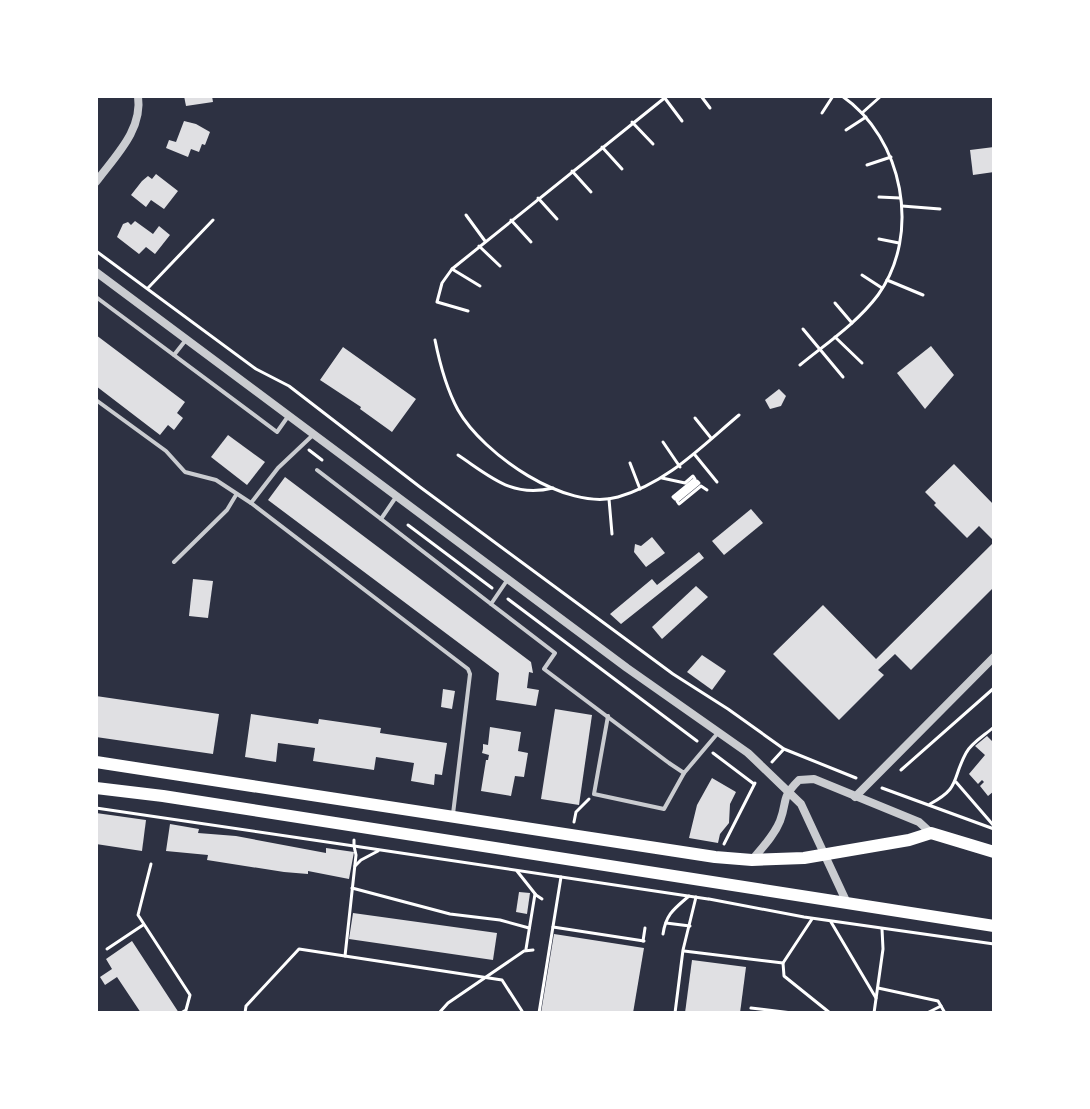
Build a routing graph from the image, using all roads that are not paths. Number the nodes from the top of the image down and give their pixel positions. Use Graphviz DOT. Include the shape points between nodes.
graph roads {
  1 [pos="138,96"];
  2 [pos="96,182"];
  3 [pos="96,272"];
  4 [pos="96,297"];
  5 [pos="187,339"];
  6 [pos="174,355"];
  7 [pos="96,400"];
  8 [pos="289,415"];
  9 [pos="314,434"];
  10 [pos="317,470"];
  11 [pos="236,495"];
  12 [pos="397,496"];
  13 [pos="251,503"];
  14 [pos="381,519"];
  15 [pos="174,562"];
  16 [pos="508,579"];
  17 [pos="491,604"];
  18 [pos="994,657"];
  19 [pos="608,716"];
  20 [pos="718,732"];
  21 [pos="96,762"];
  22 [pos="684,773"];
  23 [pos="96,788"];
  24 [pos="789,790"];
  25 [pos="855,797"];
  26 [pos="453,816"];
  27 [pos="931,833"];
  28 [pos="994,852"];
  29 [pos="824,854"];
  30 [pos="752,860"];
  31 [pos="847,903"];
  32 [pos="994,926"];
  1 -- 2 [label="street" via="135,127"];
  3 -- 5 [label="street"];
  4 -- 6 [label="lane"];
  5 -- 6 [label="lane"];
  5 -- 8 [label="street"];
  6 -- 8 [label="lane" via="277,432"];
  7 -- 11 [label="lane" via="166,451 185,472 216,480"];
  8 -- 9 [label="street"];
  9 -- 12 [label="street"];
  9 -- 13 [label="lane"];
  10 -- 14 [label="lane"];
  11 -- 13 [label="lane"];
  11 -- 15 [label="lane"];
  12 -- 14 [label="lane"];
  12 -- 16 [label="street"];
  13 -- 26 [label="lane" via="468,669"];
  14 -- 17 [label="lane"];
  16 -- 17 [label="lane"];
  16 -- 20 [label="street"];
  17 -- 19 [label="lane" via="555,653 544,669"];
  18 -- 25 [label="street"];
  19 -- 22 [label="lane"];
  19 -- 22 [label="lane" via="594,794 664,809"];
  20 -- 22 [label="lane"];
  20 -- 24 [label="street"];
  21 -- 26 [label="main road"];
  23 -- 31 [label="main road"];
  24 -- 25 [label="street" via="799,780 814,779"];
  24 -- 29 [label="street"];
  24 -- 30 [label="street" via="779,823"];
  25 -- 27 [label="street" via="919,822"];
  26 -- 30 [label="main road"];
  27 -- 28 [label="main road"];
  27 -- 29 [label="main road"];
  29 -- 30 [label="main road"];
  29 -- 31 [label="street"];
  31 -- 32 [label="main road"];
}
